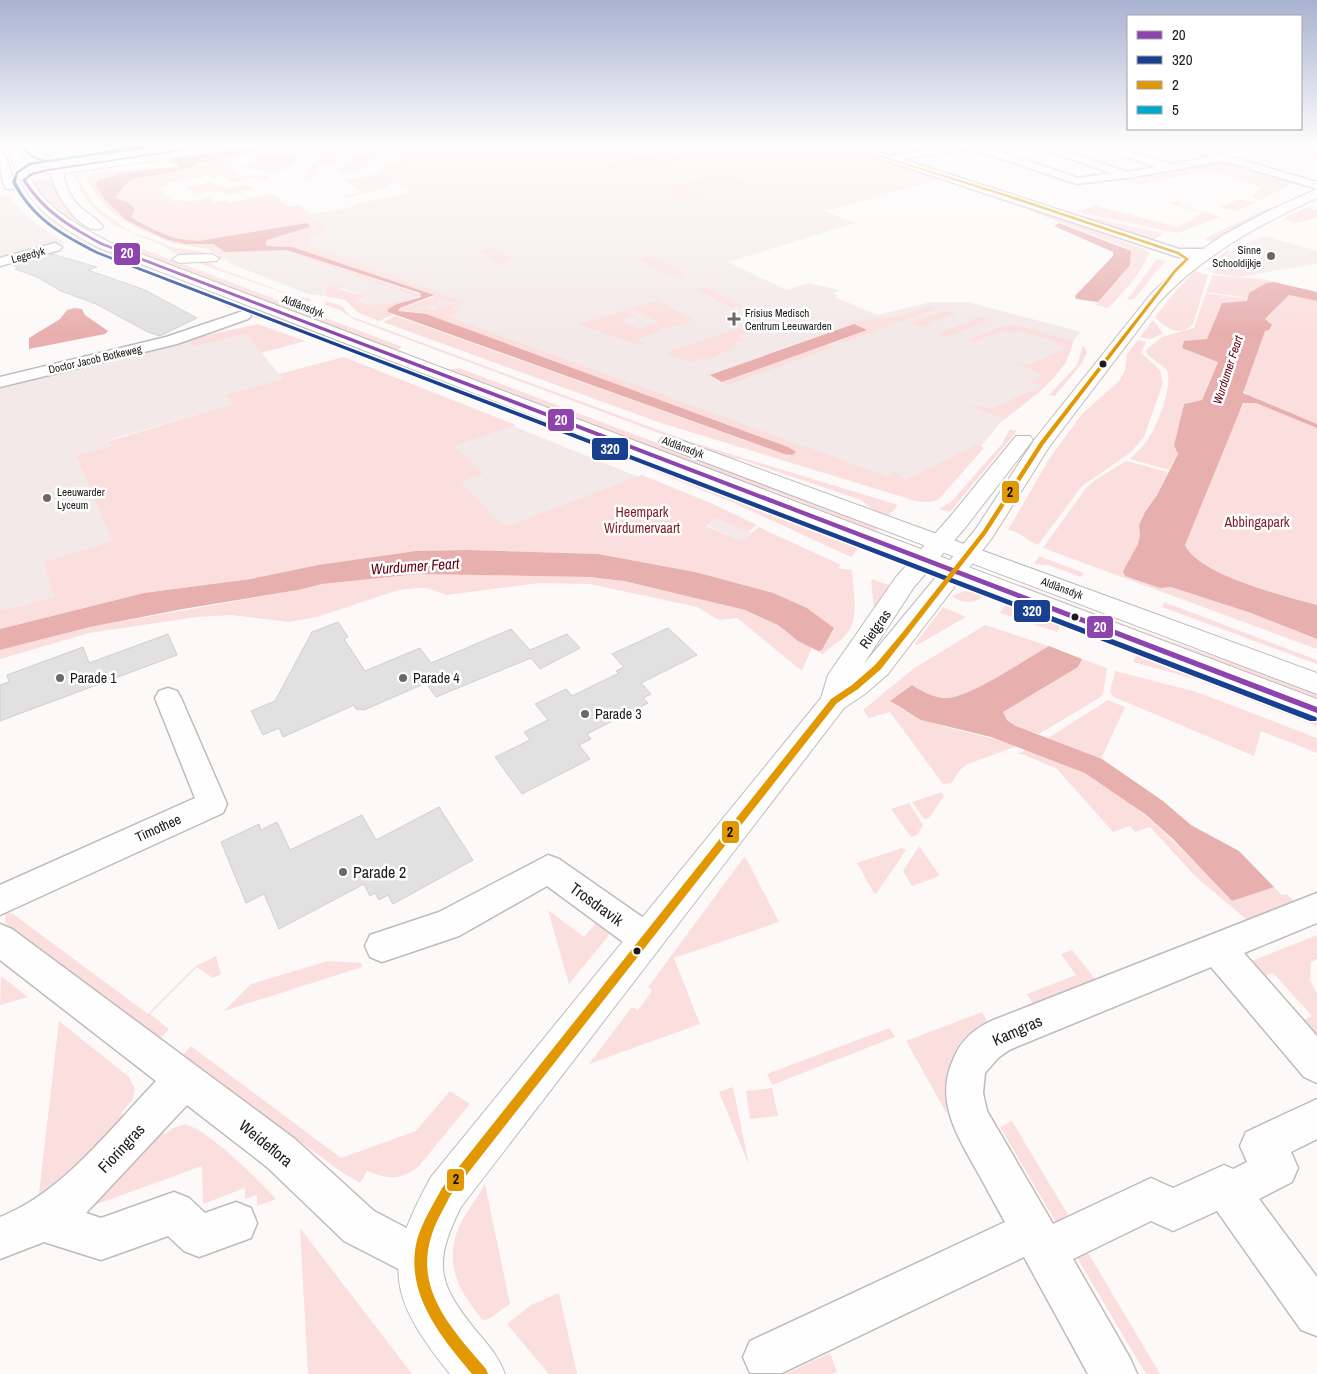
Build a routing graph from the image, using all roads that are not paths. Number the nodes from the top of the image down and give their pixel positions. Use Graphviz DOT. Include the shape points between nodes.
graph roads {
  1 [pos="46,206"];
  2 [pos="72,206"];
  3 [pos="1037,206"];
  4 [pos="1282,206"];
  5 [pos="1201,244"];
  6 [pos="55,247"];
  7 [pos="1178,253"];
  8 [pos="212,258"];
  9 [pos="179,259"];
  10 [pos="0,262"];
  11 [pos="226,293"];
  12 [pos="278,312"];
  13 [pos="238,314"];
  14 [pos="0,382"];
  15 [pos="932,552"];
  16 [pos="961,562"];
  17 [pos="1317,684"];
  18 [pos="168,698"];
  19 [pos="834,701"];
  20 [pos="1317,710"];
  21 [pos="0,900"];
  22 [pos="1317,908"];
  23 [pos="646,939"];
  24 [pos="2,944"];
  25 [pos="382,946"];
  26 [pos="1217,948"];
  27 [pos="1317,1064"];
  28 [pos="184,1080"];
  29 [pos="1317,1118"];
  30 [pos="1229,1193"];
  31 [pos="54,1213"];
  32 [pos="236,1223"];
  33 [pos="0,1238"];
  34 [pos="1038,1241"];
  35 [pos="420,1258"];
  36 [pos="1317,1314"];
  37 [pos="766,1357"];
  38 [pos="481,1374"];
  39 [pos="1114,1374"];
  1 -- 11 [label="main road, Aldlânsdyk" via="54,215 102,244"];
  2 -- 9 [label="main road, Aldlânsdyk" via="98,227"];
  3 -- 7 [label="street"];
  4 -- 5 [label="main road, Rietgras"];
  5 -- 7 [label="street"];
  5 -- 16 [label="main road, Rietgras" via="1154,298 1036,451 984,533"];
  6 -- 10 [label="street, Legedyk"];
  7 -- 15 [label="main road, Rietgras"];
  8 -- 9 [label="main road"];
  9 -- 15 [label="main road, Aldlânsdyk" via="316,304"];
  11 -- 12 [label="main road, Aldlânsdyk"];
  11 -- 13 [label="main road" via="238,305"];
  12 -- 13 [label="main road"];
  12 -- 15 [label="main road, Aldlânsdyk"];
  13 -- 14 [label="street, Doctor Jacob Botkeweg" via="170,341"];
  15 -- 16 [label="main road, Aldlânsdyk"];
  15 -- 19 [label="main road, Rietgras" via="905,582 838,682"];
  16 -- 17 [label="main road, Aldlânsdyk"];
  16 -- 19 [label="main road, Rietgras" via="878,667"];
  16 -- 20 [label="main road, Aldlânsdyk"];
  18 -- 21 [label="street, Timothee" via="212,804"];
  19 -- 23 [label="main road, Rietgras"];
  22 -- 26 [label="street, Kamgras"];
  23 -- 25 [label="street, Trosdravik" via="548,869 447,925"];
  23 -- 35 [label="main road, Rietgras" via="446,1192 429,1220"];
  24 -- 28 [label="street, Weideflora"];
  26 -- 27 [label="street"];
  26 -- 34 [label="street, Kamgras" via="996,1037 970,1059 964,1078 963,1099 969,1118"];
  28 -- 31 [label="street, Fioringras" via="87,1184"];
  28 -- 35 [label="street, Weideflora" via="281,1153 359,1226"];
  29 -- 30 [label="street" via="1260,1146 1278,1168"];
  30 -- 34 [label="street" via="1224,1186 1173,1210 1151,1199"];
  30 -- 36 [label="street"];
  31 -- 32 [label="street" via="59,1226 101,1239 174,1212 200,1236"];
  31 -- 33 [label="street, Fioringras"];
  34 -- 37 [label="street"];
  34 -- 39 [label="street, Kamgras"];
  35 -- 38 [label="main road" via="420,1281 426,1301 441,1326"];
}
